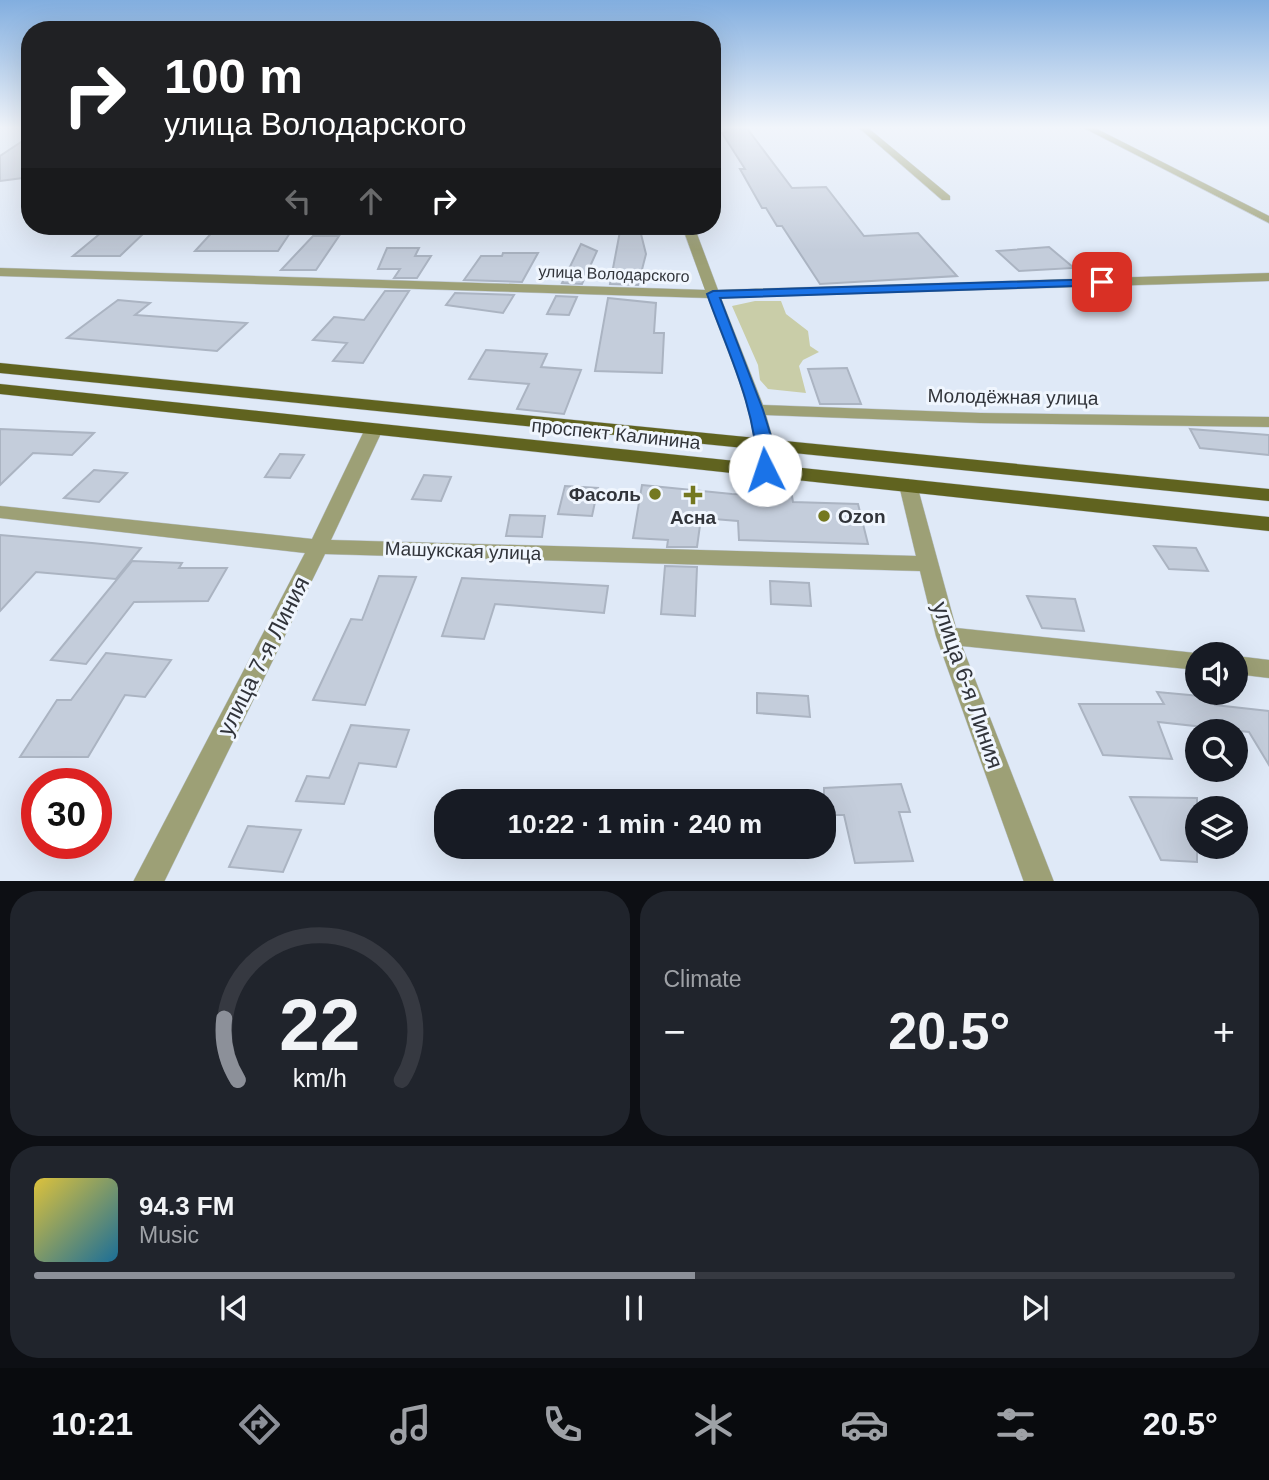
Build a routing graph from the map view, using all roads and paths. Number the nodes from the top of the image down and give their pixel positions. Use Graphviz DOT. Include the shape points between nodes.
graph roads {
  1 [pos="911,168"];
  2 [pos="1167,168"];
  3 [pos="946,198"];
  4 [pos="1269,220"];
  5 [pos="691,235"];
  6 [pos="0,272"];
  7 [pos="1269,278"];
  8 [pos="713,294"];
  9 [pos="0,368"];
  10 [pos="0,389"];
  11 [pos="756,410"];
  12 [pos="1269,422"];
  13 [pos="374,429"];
  14 [pos="765,443"];
  15 [pos="765,470"];
  16 [pos="908,485"];
  17 [pos="1269,495"];
  18 [pos="0,512"];
  19 [pos="1269,524"];
  20 [pos="318,547"];
  21 [pos="929,564"];
  22 [pos="947,636"];
  23 [pos="1185,660"];
  24 [pos="1248,666"];
  25 [pos="1269,669"];
  26 [pos="148,881"];
  27 [pos="1039,881"];
  1 -- 3 [label="street"];
  2 -- 4 [label="street"];
  5 -- 8 [label="street"];
  6 -- 8 [label="street, улица Володарского"];
  7 -- 8 [label="street, улица Володарского"];
  8 -- 11 [label="street"];
  9 -- 14 [label="main road, проспект Калинина"];
  10 -- 13 [label="main road, проспект Калинина"];
  11 -- 12 [label="street, Молодёжная улица"];
  11 -- 14 [label="street"];
  13 -- 15 [label="main road, проспект Калинина"];
  13 -- 20 [label="street, улица 7-я Линия"];
  14 -- 15 [label="street"];
  14 -- 17 [label="main road, проспект Калинина"];
  15 -- 16 [label="main road, проспект Калинина"];
  16 -- 19 [label="main road, проспект Калинина"];
  16 -- 21 [label="street, улица 6-я Линия"];
  18 -- 20 [label="street, Машукская улица"];
  20 -- 21 [label="street, Машукская улица"];
  20 -- 26 [label="street, улица 7-я Линия"];
  21 -- 22 [label="street, улица 6-я Линия"];
  22 -- 23 [label="street"];
  22 -- 27 [label="street, улица 6-я Линия"];
  24 -- 25 [label="street"];
}
